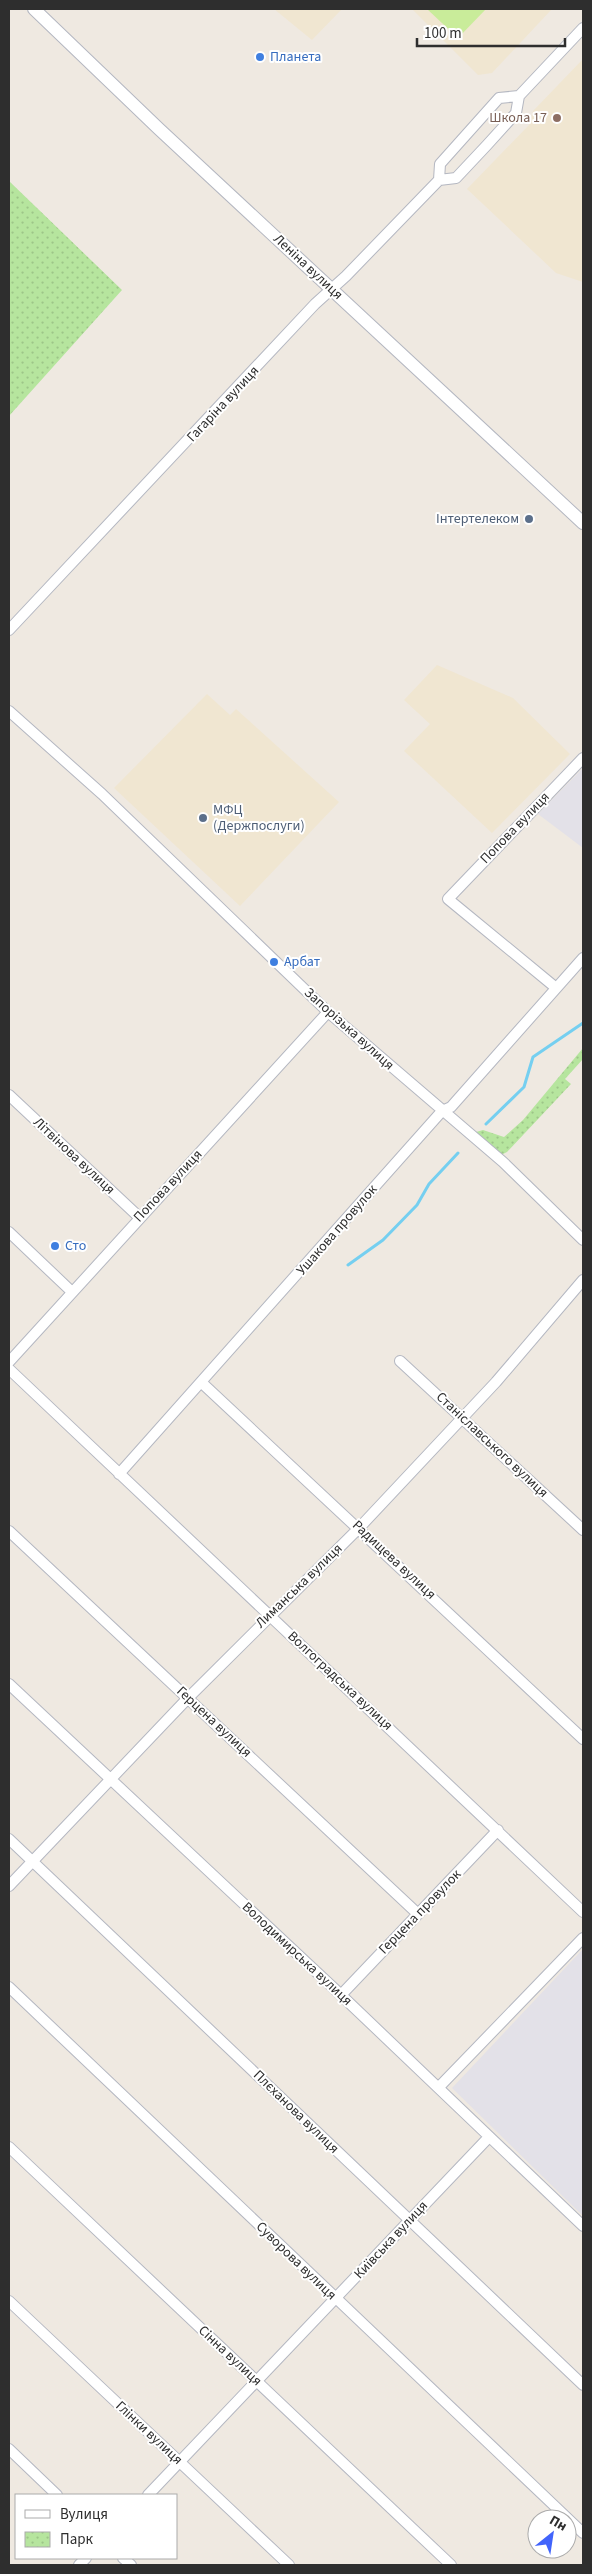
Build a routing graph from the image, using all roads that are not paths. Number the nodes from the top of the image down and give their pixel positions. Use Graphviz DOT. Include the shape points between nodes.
graph roads {
  1 [pos="34,9"];
  2 [pos="583,28"];
  3 [pos="519,96"];
  4 [pos="439,180"];
  5 [pos="331,289"];
  6 [pos="583,523"];
  7 [pos="9,630"];
  8 [pos="9,711"];
  9 [pos="583,758"];
  10 [pos="583,958"];
  11 [pos="556,987"];
  12 [pos="328,1012"];
  13 [pos="9,1095"];
  14 [pos="442,1111"];
  15 [pos="140,1217"];
  16 [pos="9,1232"];
  17 [pos="583,1240"];
  18 [pos="583,1280"];
  19 [pos="71,1291"];
  20 [pos="400,1360"];
  21 [pos="9,1362"];
  22 [pos="9,1369"];
  23 [pos="202,1383"];
  24 [pos="462,1418"];
  25 [pos="119,1474"];
  26 [pos="359,1528"];
  27 [pos="583,1530"];
  28 [pos="9,1531"];
  29 [pos="270,1614"];
  30 [pos="9,1684"];
  31 [pos="188,1698"];
  32 [pos="583,1739"];
  33 [pos="111,1779"];
  34 [pos="498,1830"];
  35 [pos="9,1839"];
  36 [pos="32,1862"];
  37 [pos="9,1886"];
  38 [pos="583,1912"];
  39 [pos="418,1914"];
  40 [pos="583,1938"];
  41 [pos="9,1987"];
  42 [pos="341,1995"];
  43 [pos="439,2087"];
  44 [pos="489,2137"];
  45 [pos="9,2146"];
  46 [pos="409,2220"];
  47 [pos="583,2226"];
  48 [pos="336,2299"];
  49 [pos="9,2301"];
  50 [pos="258,2382"];
  51 [pos="583,2385"];
  52 [pos="9,2449"];
  53 [pos="180,2462"];
  54 [pos="57,2494"];
  55 [pos="149,2494"];
  56 [pos="583,2533"];
  57 [pos="289,2565"];
  58 [pos="451,2565"];
  1 -- 5 [label="street, Леніна вулиця"];
  2 -- 3 [label="street, Гагаріна вулиця"];
  3 -- 4 [label="street, Гагаріна вулиця" via="516,113 456,178"];
  3 -- 4 [label="street, Гагаріна вулиця" via="499,98 440,164"];
  4 -- 5 [label="street, Гагаріна вулиця"];
  5 -- 6 [label="street, Леніна вулиця"];
  5 -- 7 [label="street, Гагаріна вулиця"];
  8 -- 12 [label="street, Запорізька вулиця" via="102,794"];
  9 -- 11 [label="street, Попова вулиця" via="448,899"];
  10 -- 11 [label="street, Ушакова провулок"];
  11 -- 14 [label="street, Ушакова провулок" via="450,1107"];
  12 -- 14 [label="street, Запорізька вулиця"];
  12 -- 15 [label="street, Попова вулиця"];
  13 -- 15 [label="street, Літвінова вулиця"];
  14 -- 17 [label="street, Запорізька вулиця" via="503,1162"];
  14 -- 23 [label="street, Ушакова провулок"];
  15 -- 19 [label="street, Попова вулиця"];
  16 -- 19 [label="street"];
  18 -- 24 [label="street, Лиманська вулиця"];
  19 -- 21 [label="street, Попова вулиця"];
  20 -- 24 [label="street, Станіславського вулиця"];
  22 -- 25 [label="street, Волгоградська вулиця"];
  23 -- 25 [label="street, Ушакова провулок"];
  23 -- 26 [label="street, Радищева вулиця"];
  24 -- 26 [label="street, Лиманська вулиця"];
  24 -- 27 [label="street, Станіславського вулиця"];
  25 -- 29 [label="street, Волгоградська вулиця"];
  26 -- 29 [label="street, Лиманська вулиця"];
  26 -- 32 [label="street, Радищева вулиця"];
  28 -- 31 [label="street, Герцена вулиця"];
  29 -- 31 [label="street, Лиманська вулиця"];
  29 -- 34 [label="street, Волгоградська вулиця"];
  30 -- 33 [label="street, Володимирська вулиця"];
  31 -- 33 [label="street, Лиманська вулиця"];
  31 -- 39 [label="street, Герцена вулиця"];
  33 -- 36 [label="street, Лиманська вулиця"];
  33 -- 42 [label="street, Володимирська вулиця"];
  34 -- 38 [label="street, Волгоградська вулиця"];
  34 -- 39 [label="street, Герцена провулок"];
  35 -- 36 [label="street, Плєханова вулиця"];
  36 -- 37 [label="street, Лиманська вулиця"];
  36 -- 46 [label="street, Плєханова вулиця"];
  39 -- 42 [label="street, Герцена провулок"];
  40 -- 43 [label="street"];
  41 -- 48 [label="street, Суворова вулиця"];
  42 -- 43 [label="street, Володимирська вулиця"];
  43 -- 44 [label="street, Володимирська вулиця"];
  44 -- 46 [label="street, Київська вулиця"];
  44 -- 47 [label="street, Володимирська вулиця"];
  45 -- 50 [label="street, Сінна вулиця"];
  46 -- 48 [label="street, Київська вулиця"];
  46 -- 51 [label="street, Плєханова вулиця"];
  48 -- 50 [label="street, Київська вулиця"];
  48 -- 56 [label="street, Суворова вулиця"];
  49 -- 53 [label="street, Глінки вулиця"];
  50 -- 53 [label="street, Київська вулиця"];
  50 -- 58 [label="street, Сінна вулиця"];
  52 -- 54 [label="street"];
  53 -- 55 [label="street, Київська вулиця"];
  53 -- 57 [label="street, Глінки вулиця"];
}
